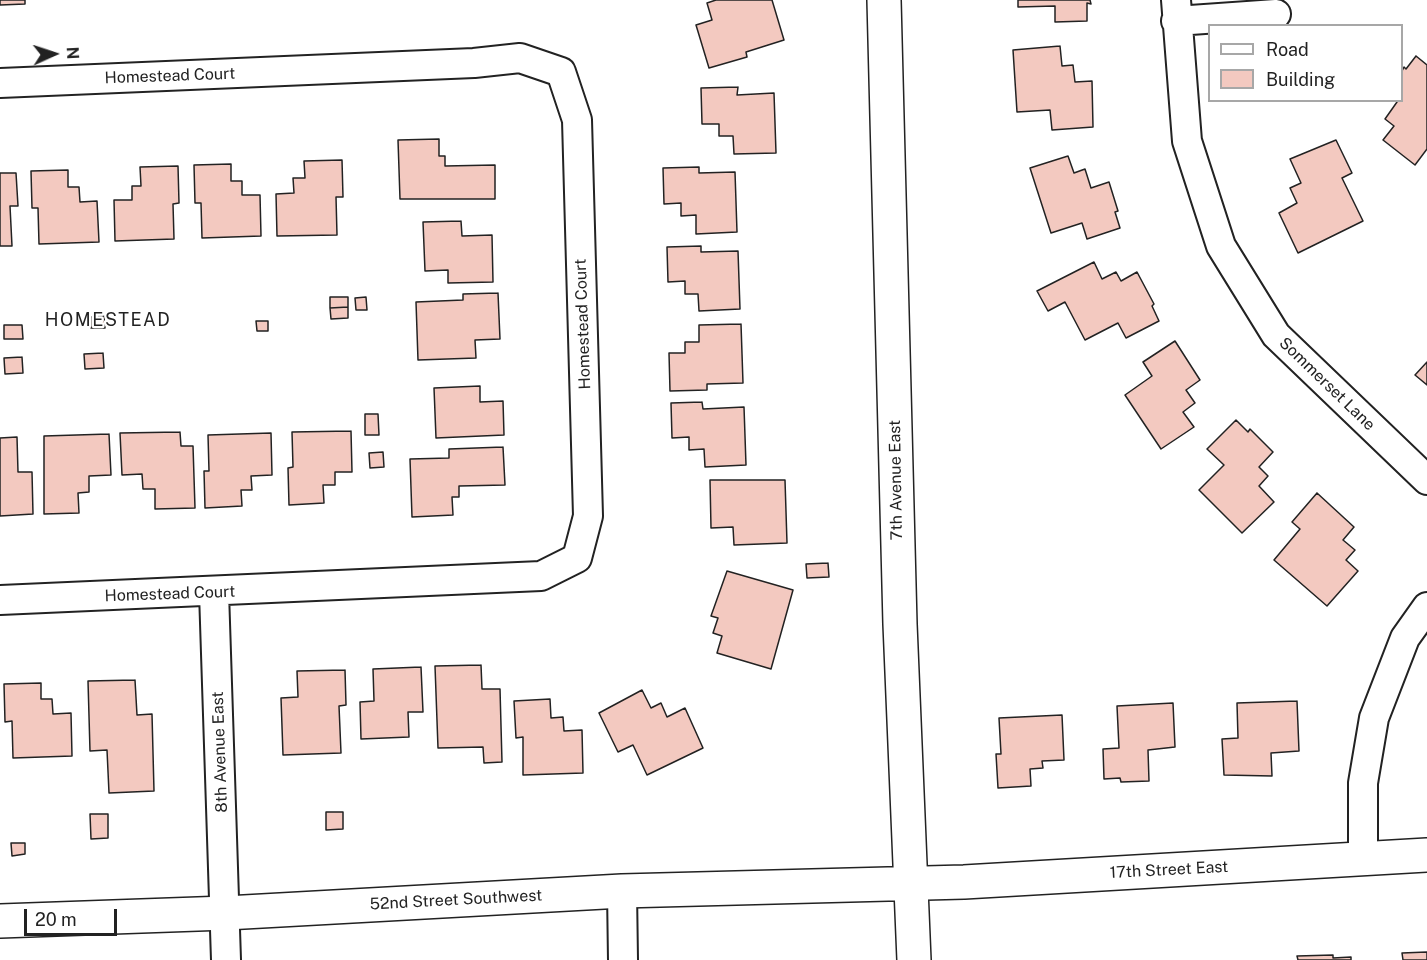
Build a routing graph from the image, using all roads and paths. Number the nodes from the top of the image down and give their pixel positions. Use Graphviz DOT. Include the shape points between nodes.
graph roads {
  1 [pos="884,0"];
  2 [pos="1176,10"];
  3 [pos="1276,14"];
  4 [pos="0,83"];
  5 [pos="1427,480"];
  6 [pos="214,592"];
  7 [pos="0,600"];
  8 [pos="1427,607"];
  9 [pos="1427,855"];
  10 [pos="1363,858"];
  11 [pos="911,883"];
  12 [pos="622,891"];
  13 [pos="226,912"];
  14 [pos="0,921"];
  15 [pos="226,960"];
  16 [pos="623,960"];
  17 [pos="914,960"];
  1 -- 11 [label="street, 7th Avenue East" via="900,624"];
  2 -- 3 [label="street"];
  2 -- 5 [label="street, Sommerset Lane" via="1187,141 1221,246 1276,334"];
  4 -- 6 [label="street, Homestead Court" via="520,58 561,72 577,120 588,516 577,558 541,576"];
  6 -- 7 [label="street, Homestead Court"];
  6 -- 13 [label="street, 8th Avenue East"];
  8 -- 10 [label="street" via="1405,638 1374,718 1364,783"];
  9 -- 10 [label="street, 17th Street East"];
  10 -- 11 [label="street, 17th Street East"];
  11 -- 12 [label="street, 52nd Street Southwest"];
  11 -- 17 [label="street, 7th Avenue East"];
  12 -- 13 [label="street, 52nd Street Southwest"];
  12 -- 16 [label="street"];
  13 -- 14 [label="street, 52nd Street Southwest"];
  13 -- 15 [label="street, 8th Avenue East"];
}
